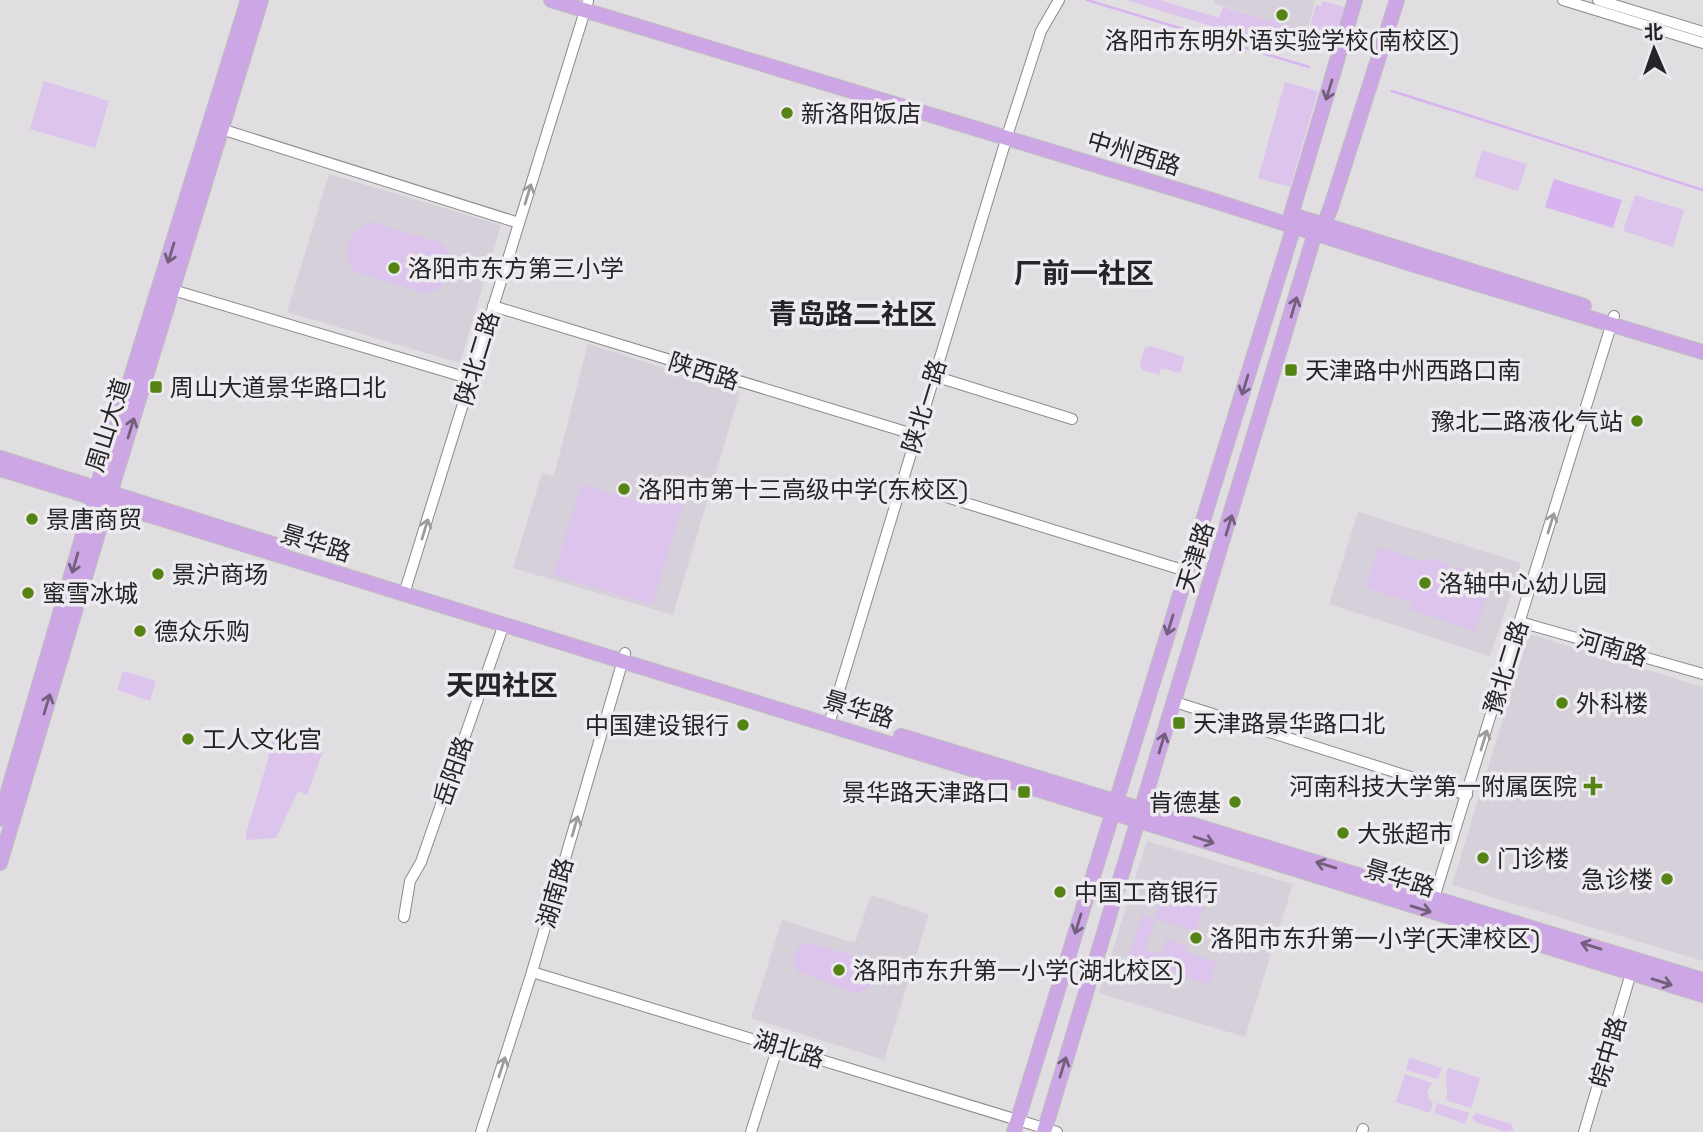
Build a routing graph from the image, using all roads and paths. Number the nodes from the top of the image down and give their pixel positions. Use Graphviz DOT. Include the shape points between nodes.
graph roads {
  1 [pos="248,0"];
  2 [pos="261,0"];
  3 [pos="551,0"];
  4 [pos="1355,0"];
  5 [pos="1397,0"];
  6 [pos="1563,0"];
  7 [pos="1598,0"];
  8 [pos="586,4"];
  9 [pos="1056,5"];
  10 [pos="1703,32"];
  11 [pos="1703,43"];
  12 [pos="221,129"];
  13 [pos="1008,134"];
  14 [pos="1292,220"];
  15 [pos="519,223"];
  16 [pos="1320,229"];
  17 [pos="173,290"];
  18 [pos="494,306"];
  19 [pos="1613,320"];
  20 [pos="1703,342"];
  21 [pos="1703,352"];
  22 [pos="934,376"];
  23 [pos="471,379"];
  24 [pos="1072,419"];
  25 [pos="916,435"];
  26 [pos="0,458"];
  27 [pos="0,469"];
  28 [pos="901,483"];
  29 [pos="102,495"];
  30 [pos="1186,570"];
  31 [pos="406,590"];
  32 [pos="1520,622"];
  33 [pos="504,624"];
  34 [pos="623,657"];
  35 [pos="1703,674"];
  36 [pos="1175,702"];
  37 [pos="830,720"];
  38 [pos="1467,795"];
  39 [pos="1115,806"];
  40 [pos="1140,814"];
  41 [pos="0,820"];
  42 [pos="0,863"];
  43 [pos="1434,898"];
  44 [pos="404,918"];
  45 [pos="532,972"];
  46 [pos="1631,973"];
  47 [pos="1703,980"];
  48 [pos="1703,995"];
  49 [pos="778,1046"];
  50 [pos="1016,1126"];
  51 [pos="1048,1131"];
  52 [pos="481,1132"];
  53 [pos="751,1132"];
  54 [pos="1584,1132"];
  1 -- 29 [label="main road, 周山大道, one-way"];
  2 -- 12 [label="main road, 周山大道"];
  3 -- 8 [label="main road, 中州西路"];
  4 -- 14 [label="main road, 天津路, one-way"];
  5 -- 16 [label="main road, 天津路"];
  6 -- 11 [label="street"];
  7 -- 10 [label="street"];
  8 -- 13 [label="main road, 中州西路"];
  15 -- 8 [label="street, 陕北二路, one-way"];
  9 -- 13 [label="street, 陕北一路" via="1041,31"];
  12 -- 15 [label="street"];
  12 -- 17 [label="main road, 周山大道"];
  13 -- 14 [label="main road, 中州西路"];
  13 -- 22 [label="street, 陕北一路"];
  14 -- 16 [label="main road, 中州西路"];
  14 -- 30 [label="main road, 天津路, one-way"];
  15 -- 18 [label="street, 陕北二路"];
  16 -- 19 [label="main road, 中州西路"];
  36 -- 16 [label="main road, 天津路, one-way"];
  17 -- 23 [label="street"];
  29 -- 17 [label="main road, 周山大道, one-way"];
  18 -- 23 [label="street, 陕北二路"];
  18 -- 25 [label="street, 陕西路"];
  19 -- 20 [label="main road, 中州西路"];
  19 -- 21 [label="main road, 中州西路"];
  32 -- 19 [label="street, 豫北二路, one-way"];
  22 -- 24 [label="street"];
  22 -- 25 [label="street, 陕北一路"];
  31 -- 23 [label="street, 陕北二路, one-way"];
  25 -- 28 [label="street, 陕北一路"];
  26 -- 29 [label="main road, 景华路"];
  27 -- 29 [label="main road, 景华路"];
  28 -- 30 [label="street"];
  28 -- 37 [label="street, 陕北一路"];
  29 -- 31 [label="main road, 景华路"];
  29 -- 41 [label="main road, 周山大道, one-way"];
  42 -- 29 [label="main road, 周山大道, one-way"];
  30 -- 39 [label="main road, 天津路, one-way"];
  31 -- 33 [label="main road, 景华路"];
  31 -- 34 [label="main road, 景华路"];
  32 -- 35 [label="street, 河南路"];
  38 -- 32 [label="street, 豫北二路, one-way"];
  33 -- 34 [label="main road, 景华路"];
  33 -- 44 [label="street, 岳阳路" via="421,862 410,881"];
  34 -- 37 [label="main road, 景华路"];
  45 -- 34 [label="street, 湖南路, one-way"];
  36 -- 38 [label="street"];
  40 -- 36 [label="main road, 天津路, one-way"];
  37 -- 39 [label="main road, 景华路"];
  38 -- 43 [label="street, 豫北二路"];
  39 -- 40 [label="main road, 景华路"];
  39 -- 50 [label="main road, 天津路, one-way"];
  43 -- 40 [label="main road, 景华路, one-way"];
  40 -- 46 [label="main road, 景华路, one-way"];
  51 -- 40 [label="main road, 天津路, one-way"];
  47 -- 43 [label="main road, 景华路, one-way"];
  45 -- 49 [label="street, 湖北路"];
  52 -- 45 [label="street, 湖南路, one-way"];
  46 -- 48 [label="main road, 景华路, one-way"];
  46 -- 54 [label="street, 皖中路"];
  49 -- 50 [label="street, 湖北路"];
  49 -- 53 [label="street"];
  50 -- 51 [label="street, 湖北路"];
}
